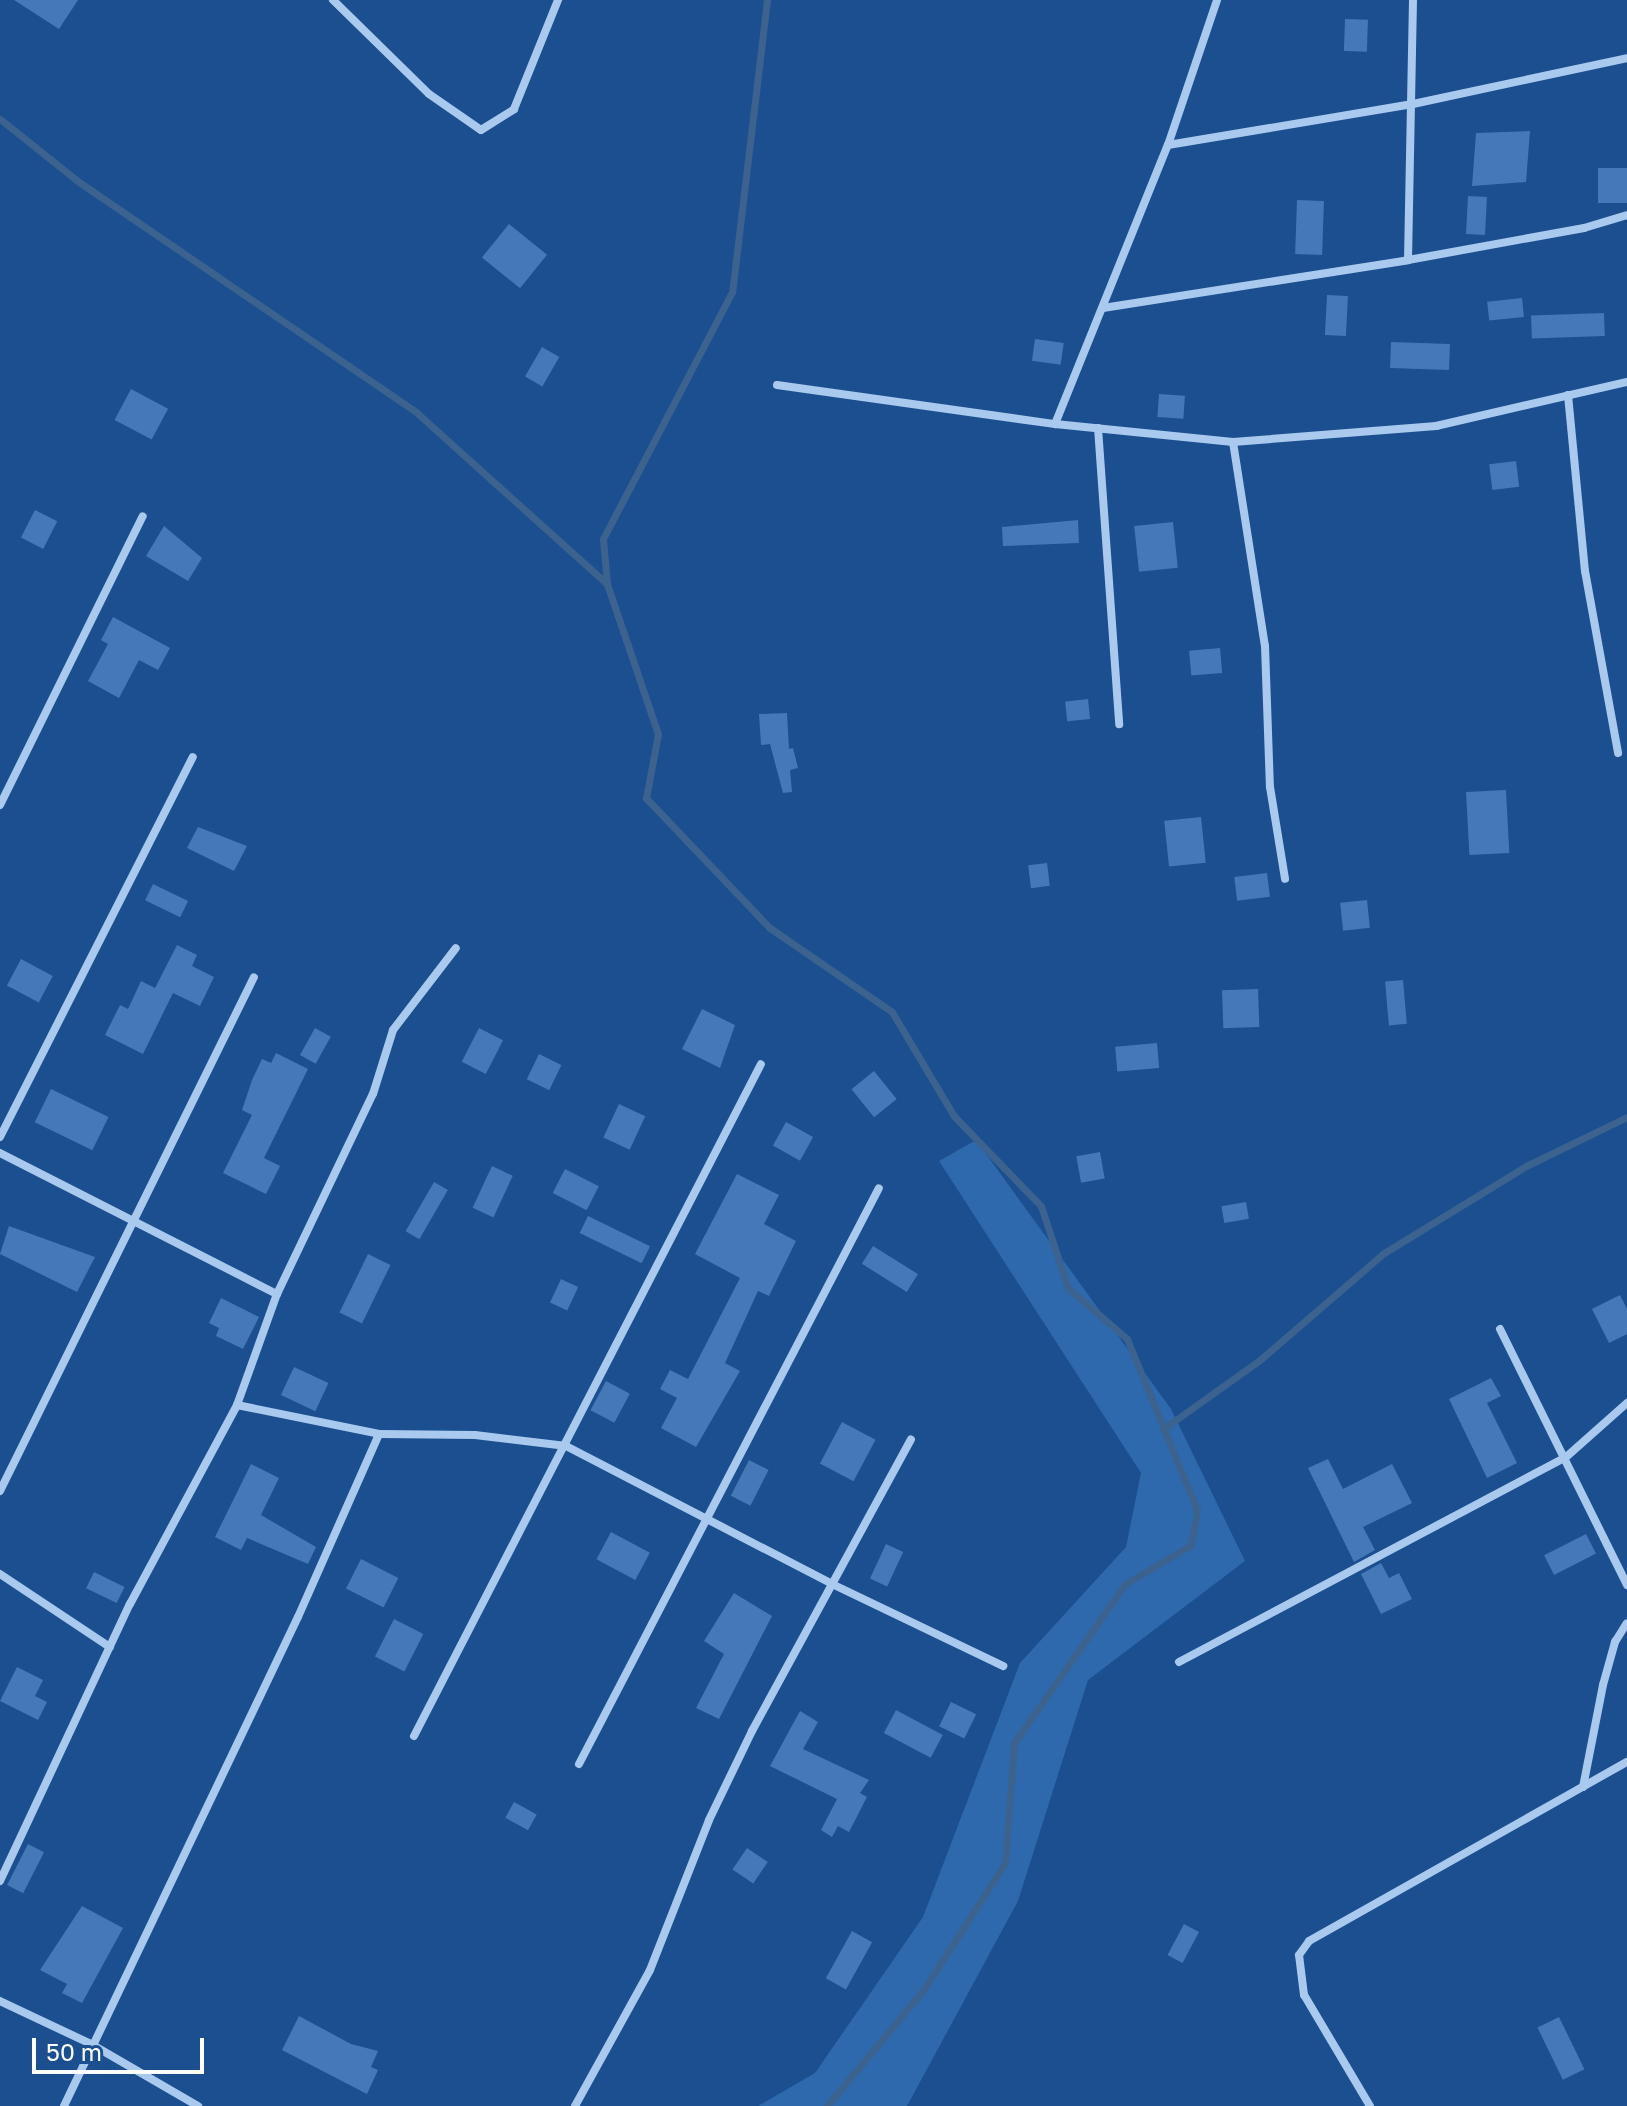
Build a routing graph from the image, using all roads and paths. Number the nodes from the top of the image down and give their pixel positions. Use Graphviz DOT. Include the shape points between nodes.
graph roads {
  1 [pos="333,0"];
  2 [pos="558,0"];
  3 [pos="1217,0"];
  4 [pos="1413,0"];
  5 [pos="1627,58"];
  6 [pos="1413,104"];
  7 [pos="1168,145"];
  8 [pos="1627,215"];
  9 [pos="1408,260"];
  10 [pos="1103,308"];
  11 [pos="1627,382"];
  12 [pos="777,385"];
  13 [pos="1568,395"];
  14 [pos="1055,424"];
  15 [pos="1098,428"];
  16 [pos="1233,442"];
  17 [pos="143,516"];
  18 [pos="1119,724"];
  19 [pos="1618,753"];
  20 [pos="193,757"];
  21 [pos="0,805"];
  22 [pos="1285,879"];
  23 [pos="456,948"];
  24 [pos="254,977"];
  25 [pos="761,1064"];
  26 [pos="0,1137"];
  27 [pos="0,1153"];
  28 [pos="879,1188"];
  29 [pos="132,1221"];
  30 [pos="277,1294"];
  31 [pos="1500,1329"];
  32 [pos="1627,1403"];
  33 [pos="237,1405"];
  34 [pos="379,1434"];
  35 [pos="911,1439"];
  36 [pos="566,1446"];
  37 [pos="1565,1458"];
  38 [pos="0,1491"];
  39 [pos="705,1519"];
  40 [pos="0,1574"];
  41 [pos="832,1584"];
  42 [pos="1627,1585"];
  43 [pos="1627,1623"];
  44 [pos="110,1647"];
  45 [pos="1179,1662"];
  46 [pos="1003,1666"];
  47 [pos="414,1736"];
  48 [pos="1627,1762"];
  49 [pos="579,1764"];
  50 [pos="1583,1787"];
  51 [pos="0,1881"];
  52 [pos="0,2001"];
  53 [pos="91,2044"];
  54 [pos="64,2106"];
  55 [pos="198,2106"];
  56 [pos="575,2106"];
  57 [pos="1370,2106"];
  1 -- 2 [label="street" via="429,94 481,130 514,109"];
  3 -- 7 [label="street"];
  4 -- 6 [label="street"];
  5 -- 6 [label="street"];
  6 -- 7 [label="street"];
  6 -- 9 [label="street"];
  7 -- 10 [label="street"];
  8 -- 9 [label="street" via="1584,228"];
  9 -- 10 [label="street"];
  10 -- 14 [label="street"];
  11 -- 13 [label="street"];
  12 -- 14 [label="street"];
  13 -- 16 [label="street" via="1436,426"];
  13 -- 19 [label="street" via="1585,571"];
  14 -- 15 [label="street"];
  15 -- 16 [label="street"];
  15 -- 18 [label="street"];
  16 -- 22 [label="street" via="1265,646 1270,787"];
  17 -- 21 [label="street"];
  20 -- 26 [label="street"];
  23 -- 30 [label="street" via="393,1030 373,1094"];
  24 -- 29 [label="street"];
  25 -- 36 [label="street"];
  27 -- 29 [label="street"];
  28 -- 39 [label="street"];
  29 -- 30 [label="street"];
  29 -- 38 [label="street"];
  30 -- 33 [label="street"];
  31 -- 37 [label="street"];
  32 -- 37 [label="street"];
  33 -- 34 [label="street"];
  33 -- 44 [label="street"];
  34 -- 36 [label="street" via="475,1435"];
  34 -- 53 [label="street" via="298,1617"];
  35 -- 41 [label="street"];
  36 -- 39 [label="street"];
  36 -- 47 [label="street"];
  37 -- 42 [label="street"];
  37 -- 45 [label="street"];
  39 -- 41 [label="street"];
  39 -- 49 [label="street"];
  40 -- 44 [label="street"];
  41 -- 46 [label="street"];
  41 -- 56 [label="street" via="709,1820 650,1970"];
  43 -- 50 [label="street" via="1615,1642 1603,1685"];
  44 -- 51 [label="street"];
  48 -- 50 [label="street"];
  50 -- 57 [label="street" via="1309,1941 1299,1955 1304,1995"];
  52 -- 53 [label="street"];
  53 -- 54 [label="street"];
  53 -- 55 [label="street"];
}
